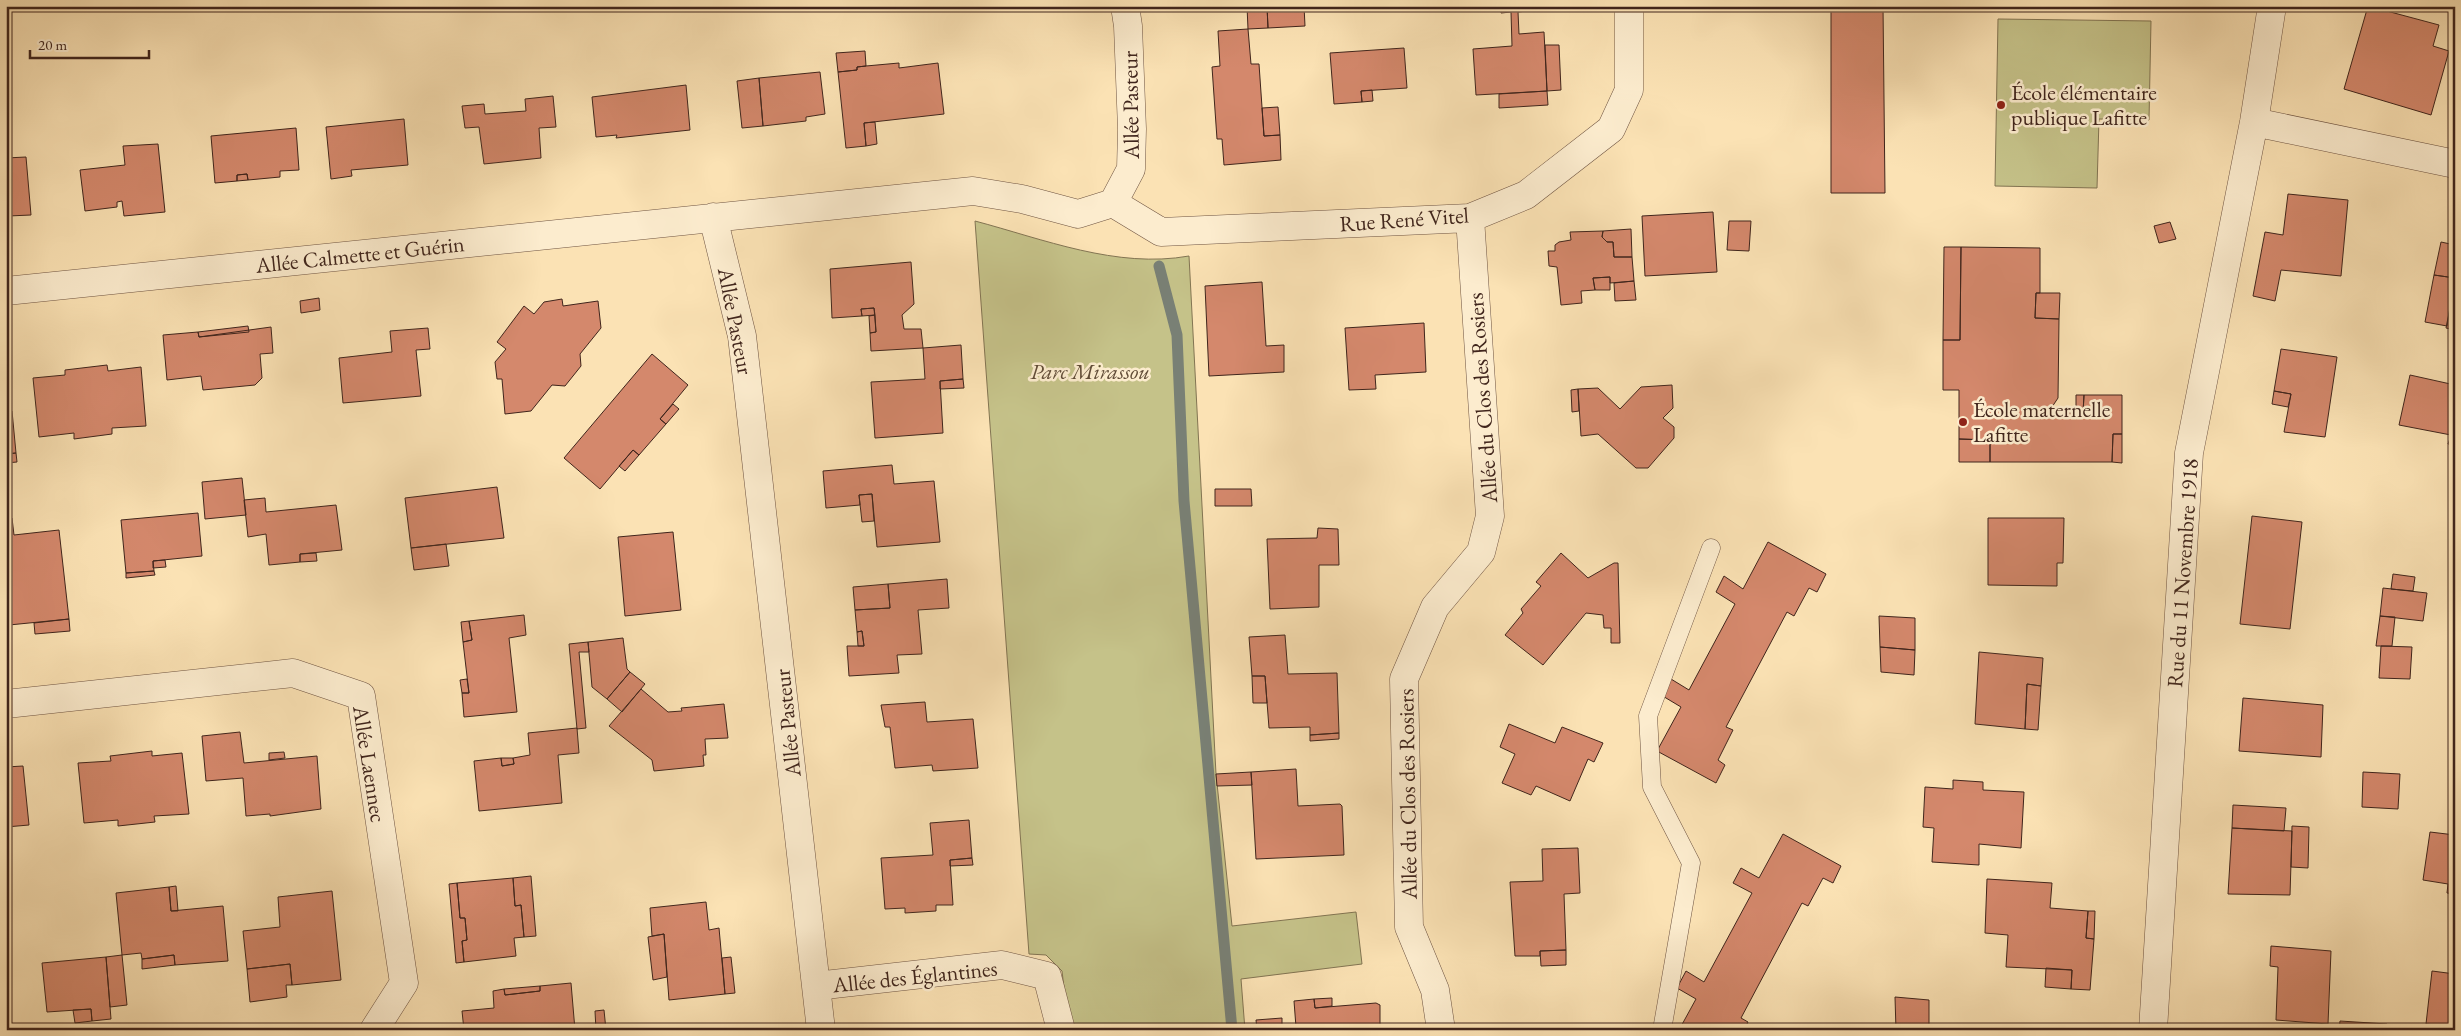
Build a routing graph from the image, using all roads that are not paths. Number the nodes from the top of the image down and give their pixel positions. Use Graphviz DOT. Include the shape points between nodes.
graph roads {
  1 [pos="1125,6"];
  2 [pos="1629,6"];
  3 [pos="2272,6"];
  4 [pos="2254,122"];
  5 [pos="2455,164"];
  6 [pos="1112,204"];
  7 [pos="713,217"];
  8 [pos="1470,218"];
  9 [pos="6,291"];
  10 [pos="1711,548"];
  11 [pos="6,704"];
  12 [pos="816,986"];
  13 [pos="374,1030"];
  14 [pos="821,1030"];
  15 [pos="1061,1030"];
  16 [pos="1441,1030"];
  17 [pos="1662,1030"];
  18 [pos="2153,1030"];
  1 -- 6 [label="street, Allée Pasteur" via="1131,169"];
  2 -- 8 [label="street, Rue René Vitel" via="1629,90 1611,129 1526,195"];
  3 -- 4 [label="street, Rue du 11 Novembre 1918"];
  4 -- 5 [label="street"];
  4 -- 18 [label="street, Rue du 11 Novembre 1918" via="2189,453"];
  6 -- 7 [label="street" via="1078,214 1022,199 973,191"];
  6 -- 8 [label="street, Rue René Vitel" via="1161,232"];
  7 -- 9 [label="street, Allée Calmette et Guérin"];
  7 -- 12 [label="street, Allée Pasteur" via="742,336"];
  8 -- 16 [label="street, Allée du Clos des Rosiers" via="1490,516 1481,552 1435,607 1404,679 1409,927 1435,990"];
  10 -- 17 [label="lane" via="1648,716 1652,787 1691,863"];
  11 -- 13 [label="street, Allée Laennec" via="293,673 361,696 404,983"];
  12 -- 14 [label="street, Allée Pasteur"];
  12 -- 15 [label="street, Allée des Églantines" via="1002,966 1047,976"];
}
